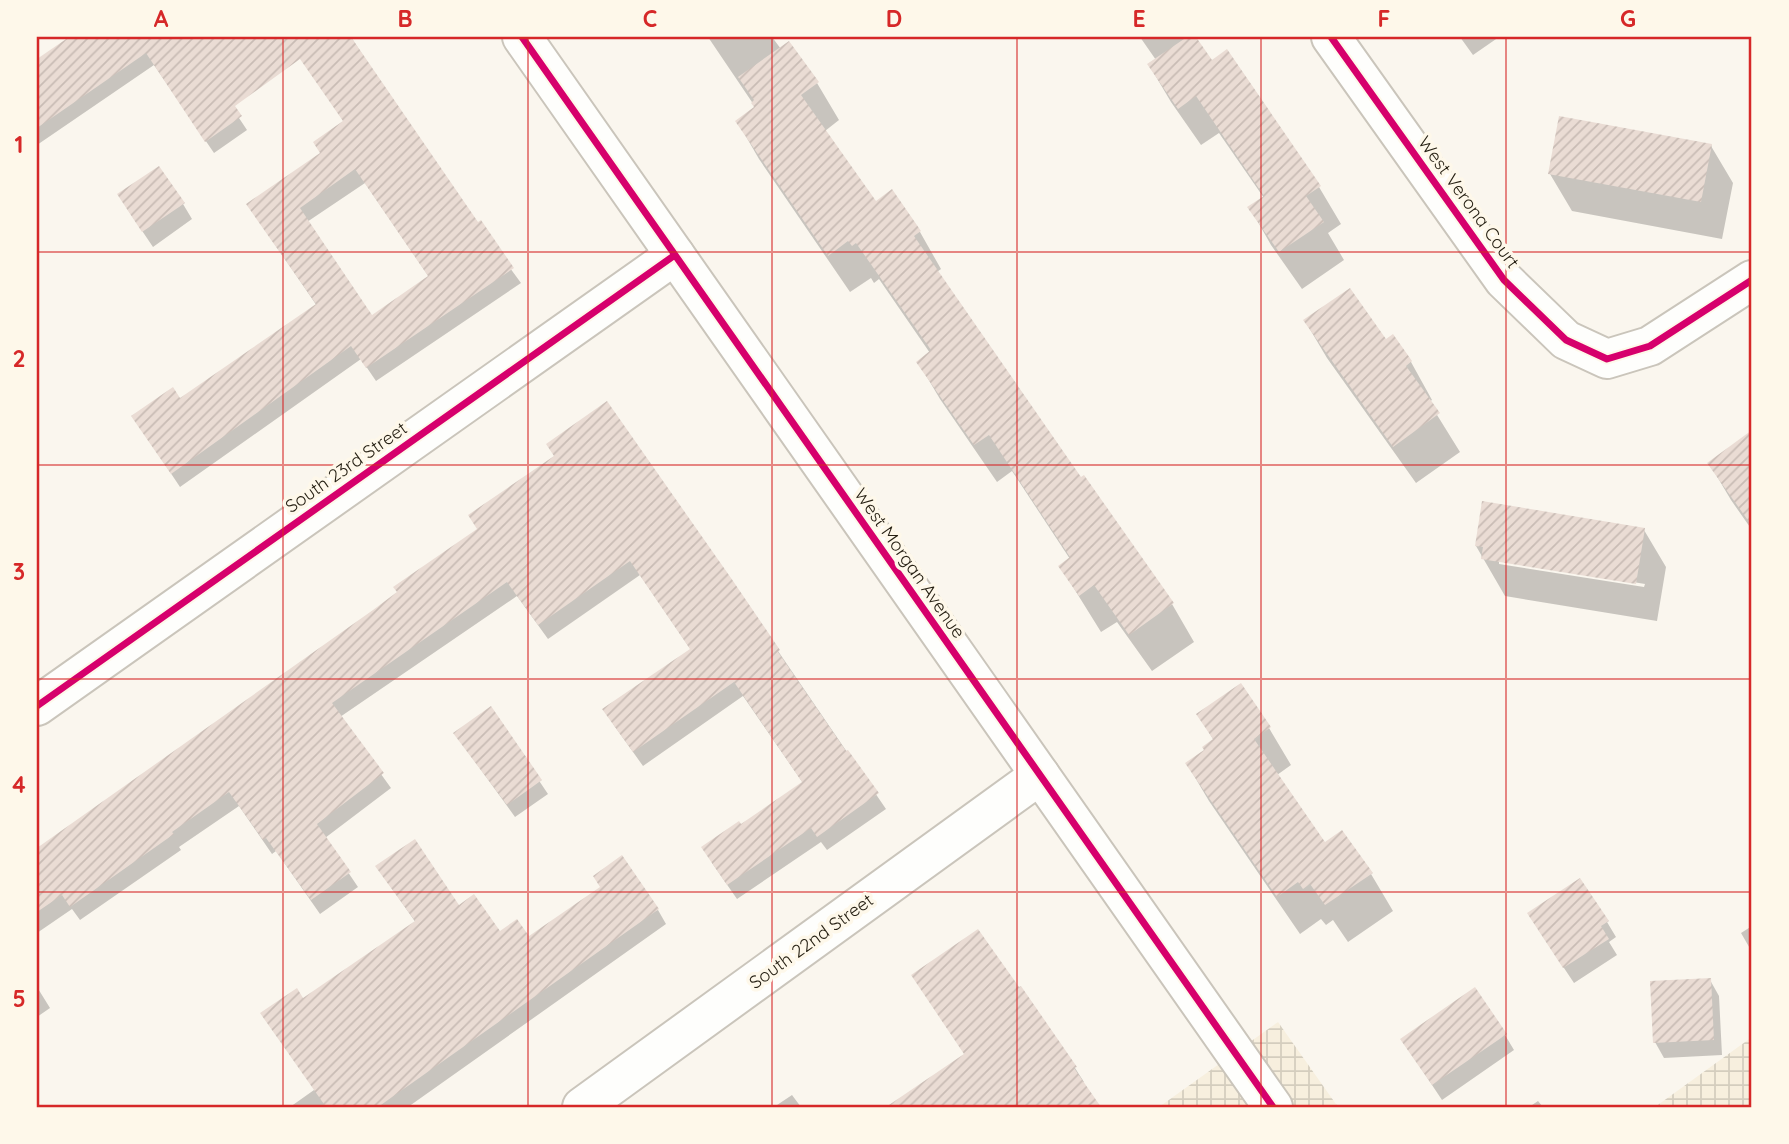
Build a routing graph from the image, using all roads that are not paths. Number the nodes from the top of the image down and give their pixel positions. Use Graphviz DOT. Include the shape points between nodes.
graph roads {
  1 [pos="522,37"];
  2 [pos="1331,37"];
  3 [pos="674,255"];
  4 [pos="1752,280"];
  5 [pos="37,706"];
  6 [pos="1040,775"];
  7 [pos="582,1107"];
  8 [pos="1273,1107"];
  1 -- 3 [label="street, West Morgan Avenue"];
  2 -- 4 [label="street, West Verona Court" via="1504,280 1566,340 1607,359 1650,346"];
  3 -- 5 [label="street, South 23rd Street"];
  3 -- 6 [label="street, West Morgan Avenue"];
  6 -- 7 [label="street, South 22nd Street"];
  6 -- 8 [label="street, West Morgan Avenue"];
}
